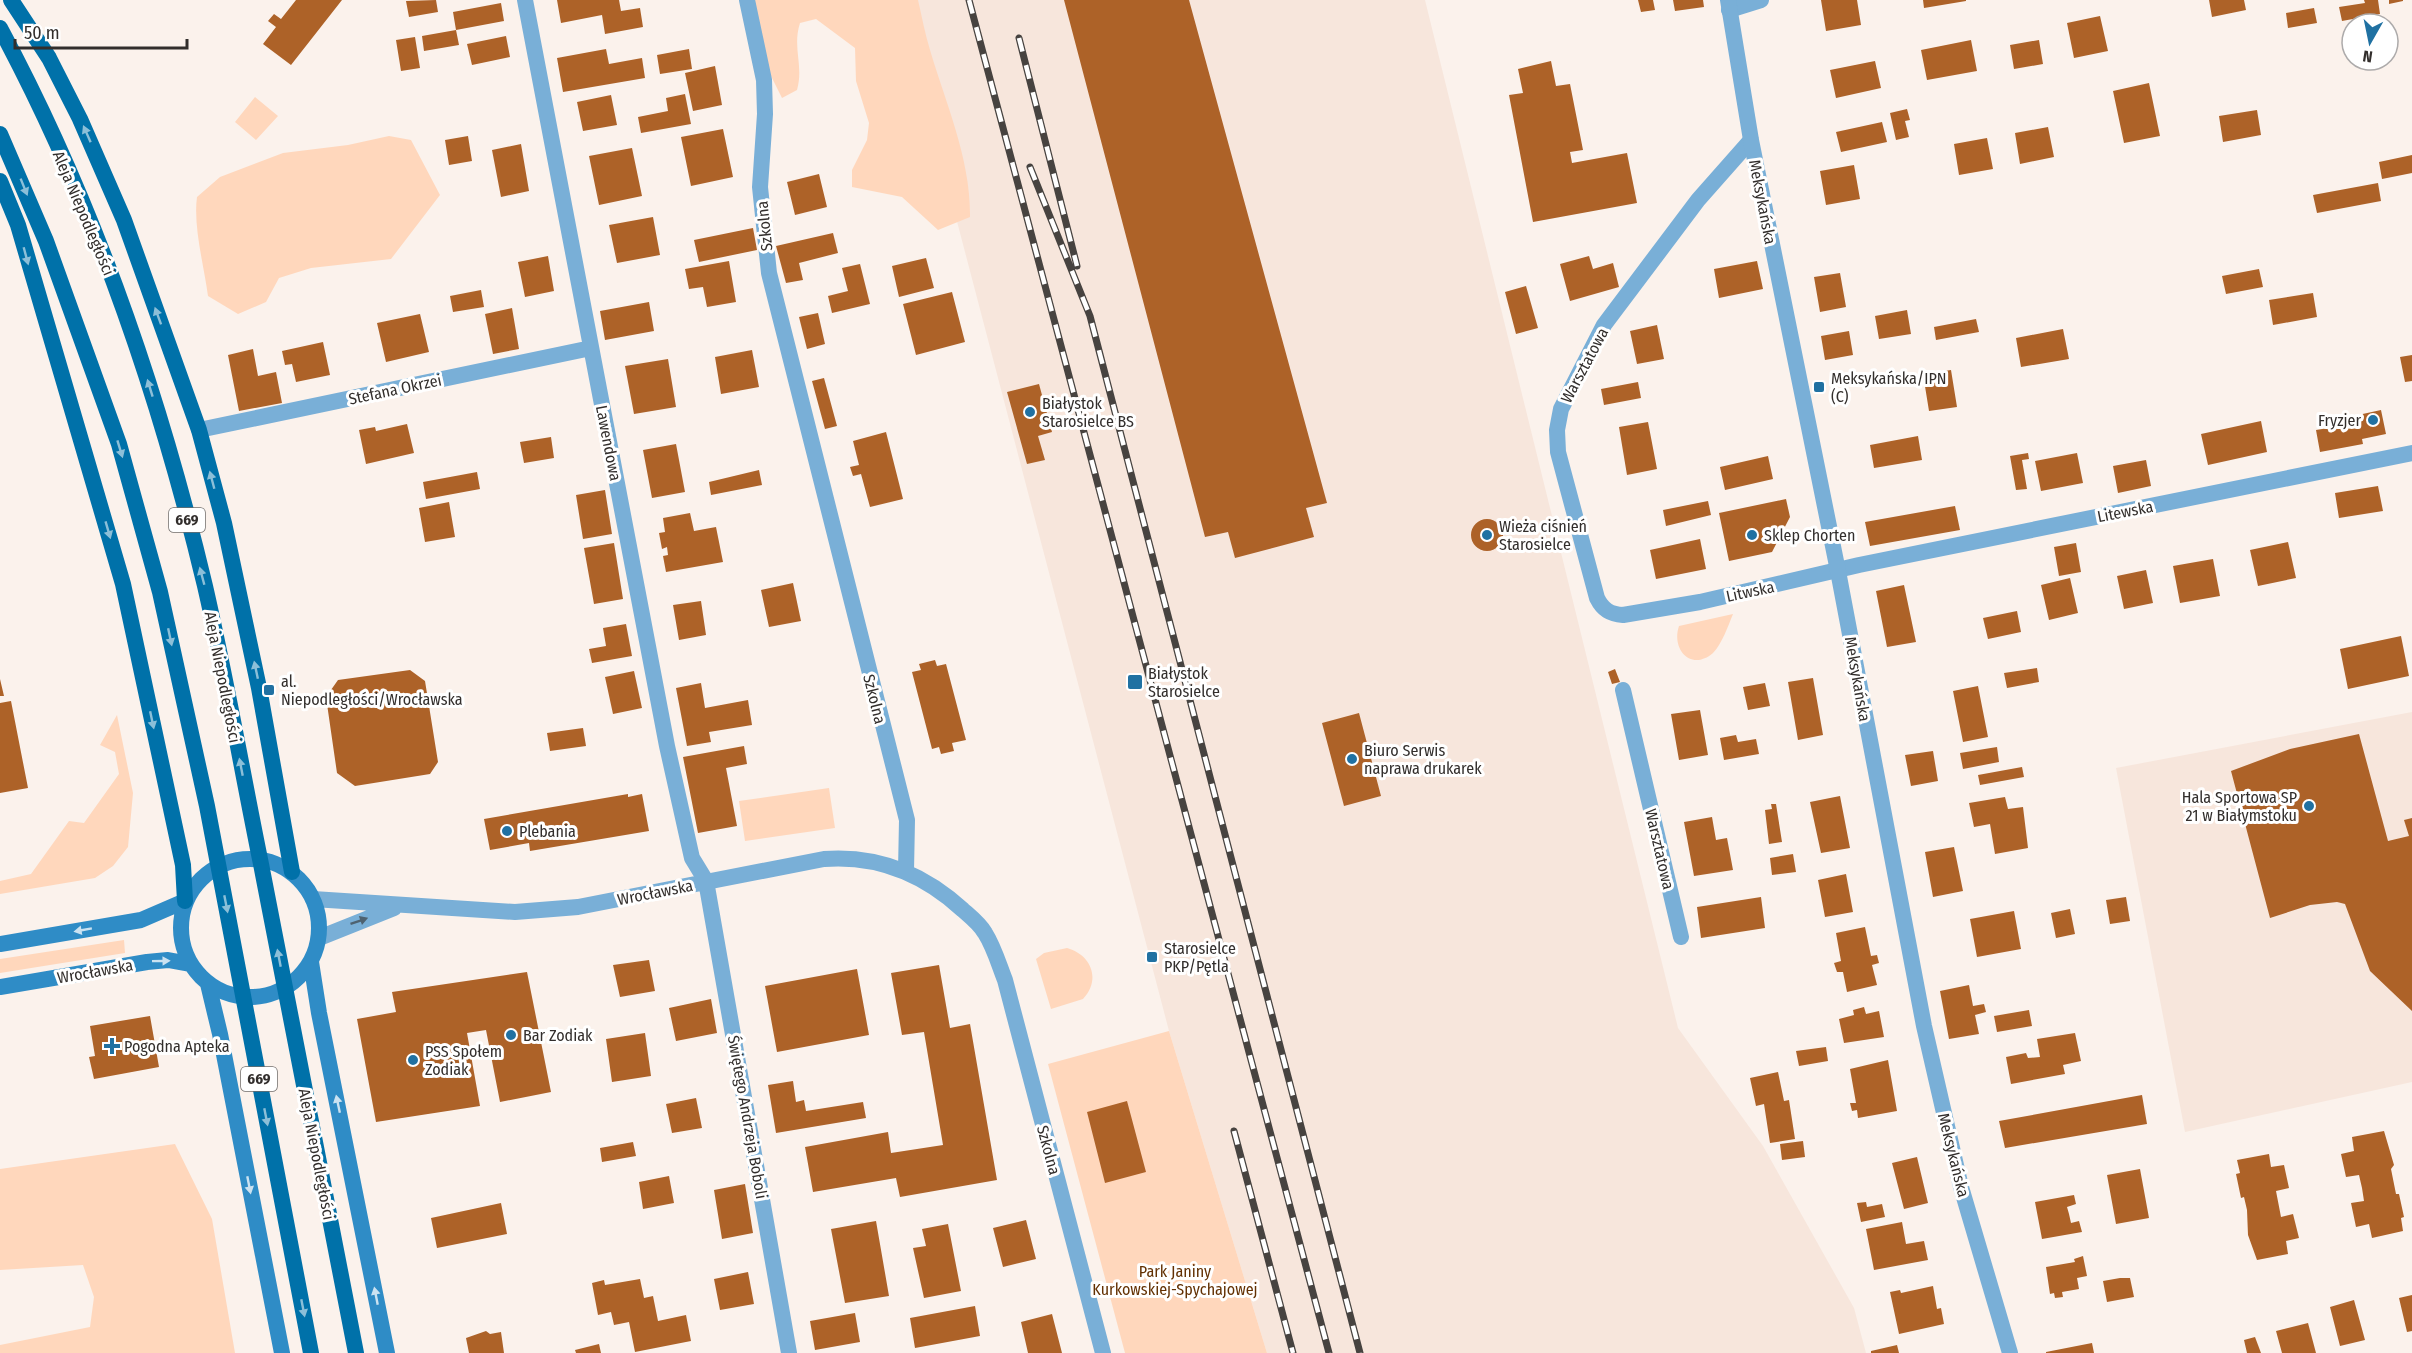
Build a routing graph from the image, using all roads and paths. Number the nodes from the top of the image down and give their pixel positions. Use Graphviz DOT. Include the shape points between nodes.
graph roads {
  1 [pos="11,0"];
  2 [pos="525,0"];
  3 [pos="747,0"];
  4 [pos="1761,0"];
  5 [pos="1729,5"];
  6 [pos="0,28"];
  7 [pos="0,134"];
  8 [pos="1750,140"];
  9 [pos="0,181"];
  10 [pos="591,348"];
  11 [pos="199,430"];
  12 [pos="2412,453"];
  13 [pos="1838,571"];
  14 [pos="1662,609"];
  15 [pos="1623,690"];
  16 [pos="286,869"];
  17 [pos="906,871"];
  18 [pos="706,881"];
  19 [pos="313,899"];
  20 [pos="185,901"];
  21 [pos="400,906"];
  22 [pos="1681,937"];
  23 [pos="319,938"];
  24 [pos="0,944"];
  25 [pos="311,962"];
  26 [pos="190,964"];
  27 [pos="0,987"];
  28 [pos="214,988"];
  29 [pos="282,1353"];
  30 [pos="311,1353"];
  31 [pos="356,1353"];
  32 [pos="387,1353"];
  33 [pos="789,1353"];
  34 [pos="1103,1353"];
  35 [pos="2010,1353"];
  11 -- 1 [label="main road, one-way" via="124,220 80,119 49,58"];
  2 -- 10 [label="street, Lawendowa"];
  3 -- 17 [label="street, Szkolna" via="764,80 760,187 769,273 907,820"];
  4 -- 5 [label="street"];
  5 -- 8 [label="street, Meksykańska"];
  31 -- 6 [label="main road, Aleja Niepodległości / 669, one-way" via="205,586 166,438 93,228"];
  7 -- 30 [label="main road, 669, one-way" via="46,241 119,444 160,592 209,817"];
  8 -- 13 [label="street, Meksykańska"];
  8 -- 14 [label="street, Warsztatowa" via="1698,200 1604,325 1567,391 1557,430 1558,452 1597,598 1613,614"];
  9 -- 20 [label="main road, one-way" via="18,225 123,584 183,865"];
  10 -- 11 [label="street, Stefana Okrzei"];
  10 -- 18 [label="street, Lawendowa" via="670,758 692,858"];
  16 -- 11 [label="main road, one-way" via="259,688 224,523"];
  12 -- 13 [label="street, Litewska"];
  13 -- 14 [label="street, Litwska"];
  13 -- 35 [label="street, Meksykańska" via="1924,1026 1961,1187"];
  15 -- 22 [label="street, Warsztatowa"];
  16 -- 19 [label="main road"];
  16 -- 20 [label="main road" via="259,859 237,860 216,867 198,882"];
  17 -- 18 [label="street, Wrocławska" via="845,857"];
  17 -- 34 [label="street, Szkolna" via="943,892 974,920 995,953"];
  18 -- 21 [label="street, Wrocławska" via="545,910"];
  18 -- 33 [label="street, Świętego Andrzeja Boboli"];
  19 -- 21 [label="street, Wrocławska"];
  19 -- 23 [label="main road" via="320,924"];
  20 -- 24 [label="main road, one-way" via="141,920"];
  20 -- 26 [label="main road" via="180,933"];
  23 -- 21 [label="street, Wrocławska, one-way"];
  23 -- 25 [label="main road"];
  25 -- 28 [label="main road" via="284,989 263,996 242,997"];
  32 -- 25 [label="main road, one-way"];
  27 -- 26 [label="main road, Wrocławska, one-way" via="147,962"];
  26 -- 28 [label="main road"];
  28 -- 29 [label="main road, one-way"];
}
